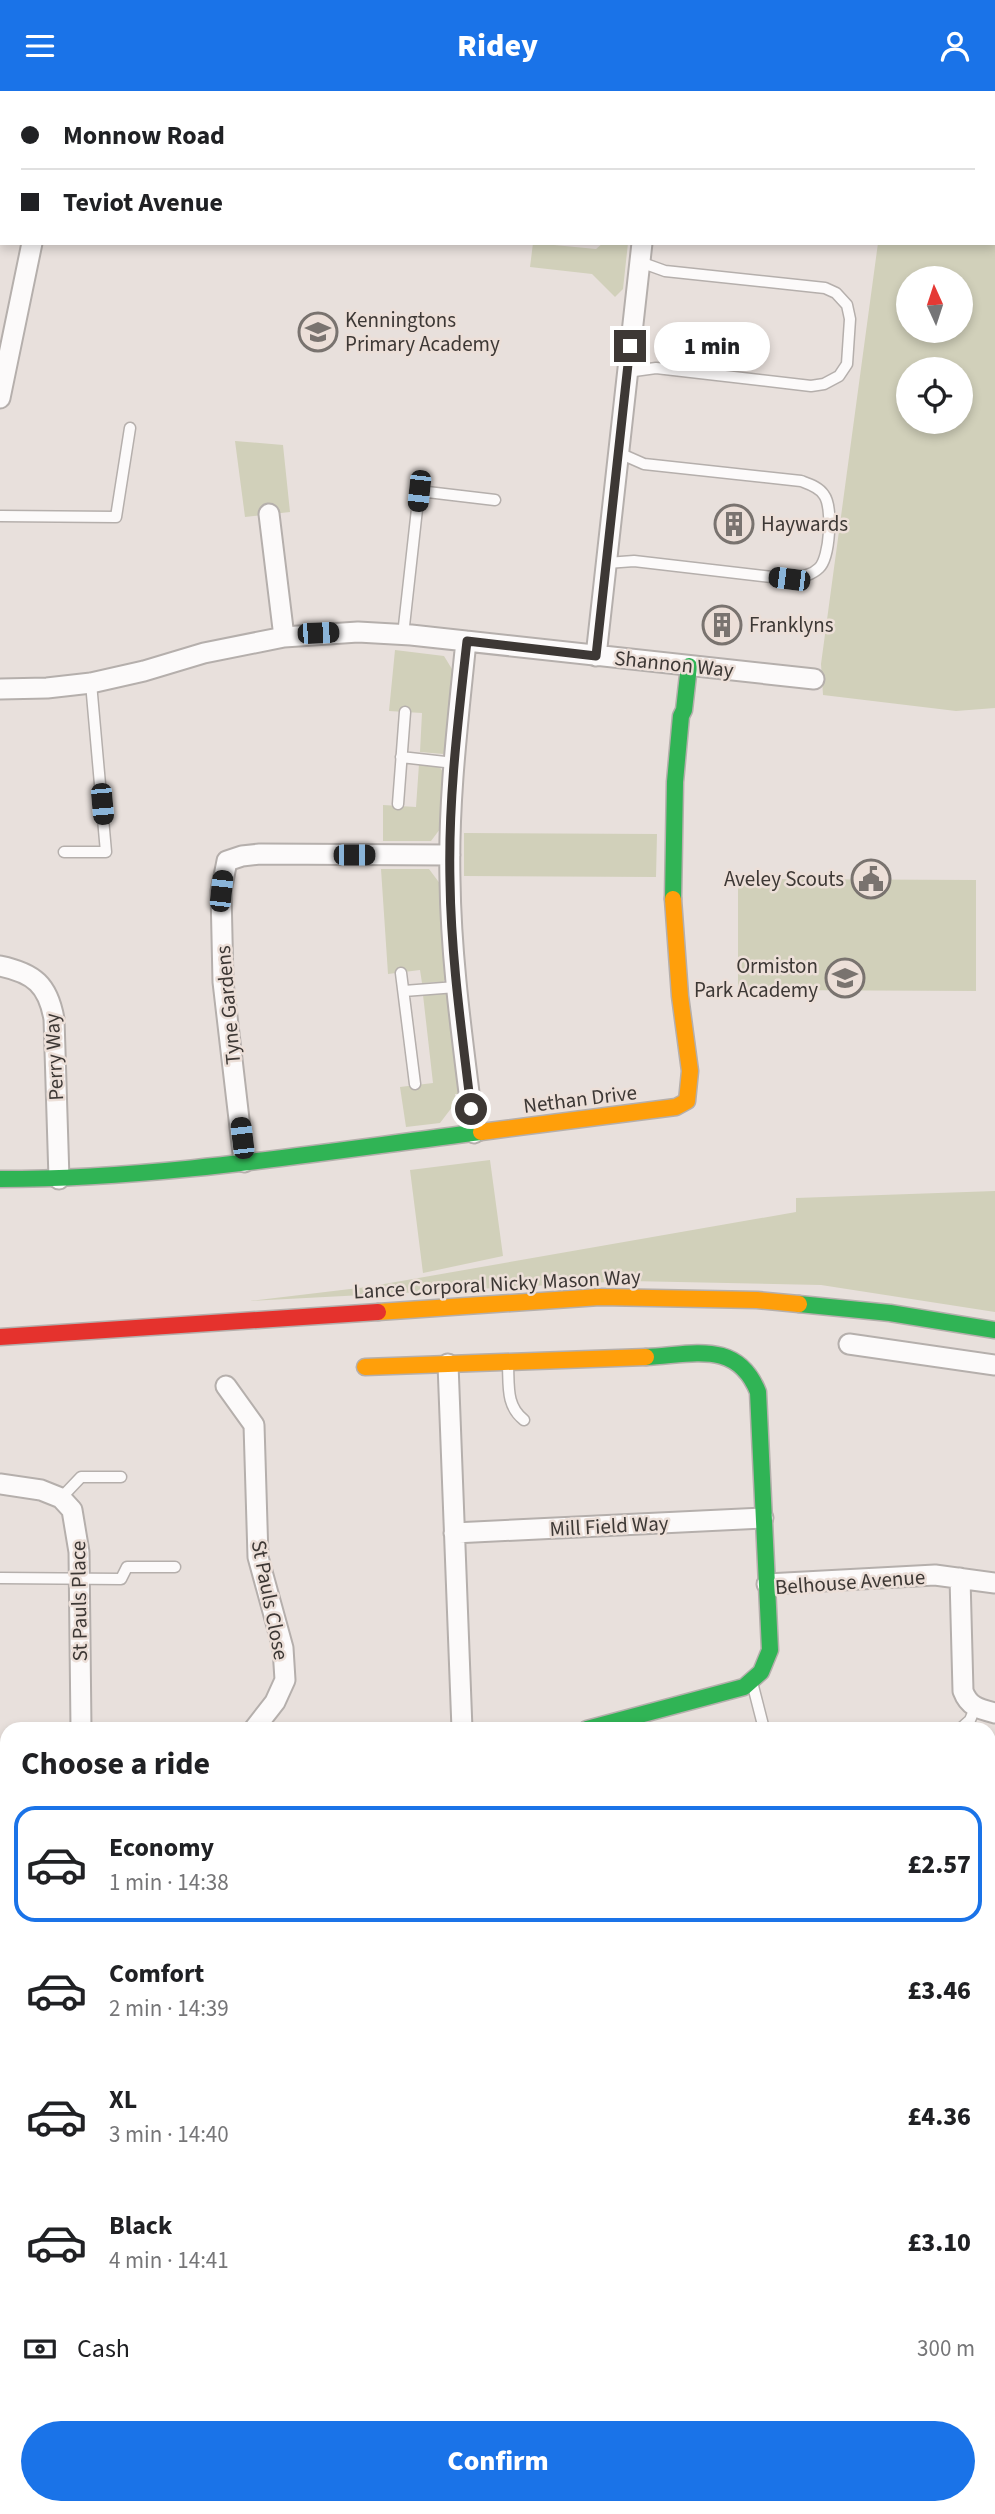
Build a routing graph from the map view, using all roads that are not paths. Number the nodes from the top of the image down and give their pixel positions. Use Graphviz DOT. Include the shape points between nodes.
graph roads {
  1 [pos="32,245"];
  2 [pos="641,253"];
  3 [pos="627,372"];
  4 [pos="0,398"];
  5 [pos="130,428"];
  6 [pos="619,453"];
  7 [pos="495,500"];
  8 [pos="269,514"];
  9 [pos="0,516"];
  10 [pos="607,563"];
  11 [pos="402,635"];
  12 [pos="284,637"];
  13 [pos="467,641"];
  14 [pos="596,656"];
  15 [pos="689,666"];
  16 [pos="814,679"];
  17 [pos="91,683"];
  18 [pos="0,689"];
  19 [pos="405,712"];
  20 [pos="401,757"];
  21 [pos="454,763"];
  22 [pos="397,804"];
  23 [pos="64,852"];
  24 [pos="450,855"];
  25 [pos="0,966"];
  26 [pos="401,973"];
  27 [pos="456,987"];
  28 [pos="404,991"];
  29 [pos="415,1084"];
  30 [pos="474,1133"];
  31 [pos="244,1163"];
  32 [pos="60,1178"];
  33 [pos="0,1179"];
  34 [pos="995,1330"];
  35 [pos="0,1337"];
  36 [pos="849,1343"];
  37 [pos="508,1361"];
  38 [pos="448,1364"];
  39 [pos="995,1365"];
  40 [pos="365,1367"];
  41 [pos="226,1386"];
  42 [pos="524,1420"];
  43 [pos="121,1477"];
  44 [pos="0,1484"];
  45 [pos="61,1498"];
  46 [pos="763,1518"];
  47 [pos="454,1533"];
  48 [pos="175,1567"];
  49 [pos="0,1578"];
  50 [pos="960,1578"];
  51 [pos="80,1579"];
  52 [pos="995,1583"];
  53 [pos="767,1584"];
  54 [pos="751,1682"];
  55 [pos="975,1708"];
  56 [pos="995,1713"];
  57 [pos="81,1722"];
  58 [pos="264,1722"];
  59 [pos="463,1722"];
  60 [pos="613,1722"];
  61 [pos="762,1722"];
  62 [pos="968,1722"];
  1 -- 4 [label="street"];
  2 -- 3 [label="street"];
  2 -- 3 [label="lane" via="665,271 825,288 836,293 847,305 850,319 847,364 839,376 811,386 656,368"];
  3 -- 6 [label="street"];
  5 -- 9 [label="lane" via="116,517"];
  6 -- 10 [label="street"];
  6 -- 10 [label="lane" via="644,464 814,486 830,507 826,556 820,568 789,579 634,561"];
  7 -- 11 [label="lane" via="419,491"];
  8 -- 12 [label="street"];
  10 -- 14 [label="street"];
  11 -- 12 [label="street, Shannon Way" via="358,632"];
  11 -- 13 [label="street, Shannon Way"];
  12 -- 17 [label="street, Shannon Way"];
  13 -- 14 [label="street, Shannon Way"];
  13 -- 21 [label="street"];
  14 -- 15 [label="street, Shannon Way"];
  15 -- 16 [label="street, Shannon Way"];
  15 -- 30 [label="street, Nethan Drive" via="675,782 672,856 675,939 690,1071 687,1101 668,1108"];
  17 -- 18 [label="street, Shannon Way"];
  17 -- 23 [label="lane" via="106,852"];
  19 -- 20 [label="lane"];
  20 -- 21 [label="lane"];
  20 -- 22 [label="lane"];
  21 -- 24 [label="street"];
  24 -- 27 [label="street"];
  24 -- 31 [label="street, Tyne Gardens" via="260,854 227,862 221,891 223,982"];
  25 -- 32 [label="street, Perry Way" via="19,970 39,983 50,1000"];
  26 -- 28 [label="lane"];
  27 -- 28 [label="lane"];
  27 -- 30 [label="street"];
  28 -- 29 [label="lane"];
  30 -- 31 [label="street, Nethan Drive"];
  31 -- 32 [label="street, Nethan Drive"];
  32 -- 33 [label="street, Nethan Drive"];
  34 -- 35 [label="street, Lance Corporal Nicky Mason Way" via="890,1313 757,1300 600,1297"];
  36 -- 39 [label="street"];
  37 -- 38 [label="street"];
  37 -- 42 [label="lane" via="511,1405"];
  37 -- 46 [label="street" via="722,1353 738,1361 758,1392"];
  38 -- 40 [label="street"];
  38 -- 47 [label="street"];
  41 -- 58 [label="street, St Pauls Close" via="254,1425 258,1557 283,1648 285,1680"];
  43 -- 45 [label="lane" via="81,1477"];
  44 -- 45 [label="street"];
  45 -- 51 [label="street, St Pauls Place" via="72,1510 76,1525"];
  46 -- 47 [label="street, Mill Field Way"];
  46 -- 53 [label="street"];
  47 -- 59 [label="street"];
  48 -- 51 [label="lane" via="127,1567 121,1579"];
  49 -- 51 [label="lane"];
  50 -- 52 [label="street, Belhouse Avenue"];
  50 -- 53 [label="street, Belhouse Avenue" via="934,1575"];
  50 -- 55 [label="street" via="963,1691"];
  51 -- 57 [label="street, St Pauls Place"];
  53 -- 54 [label="street, Belhouse Avenue" via="771,1650 767,1664"];
  54 -- 60 [label="street"];
  54 -- 61 [label="lane"];
  55 -- 56 [label="street"];
  55 -- 62 [label="lane"];
}
